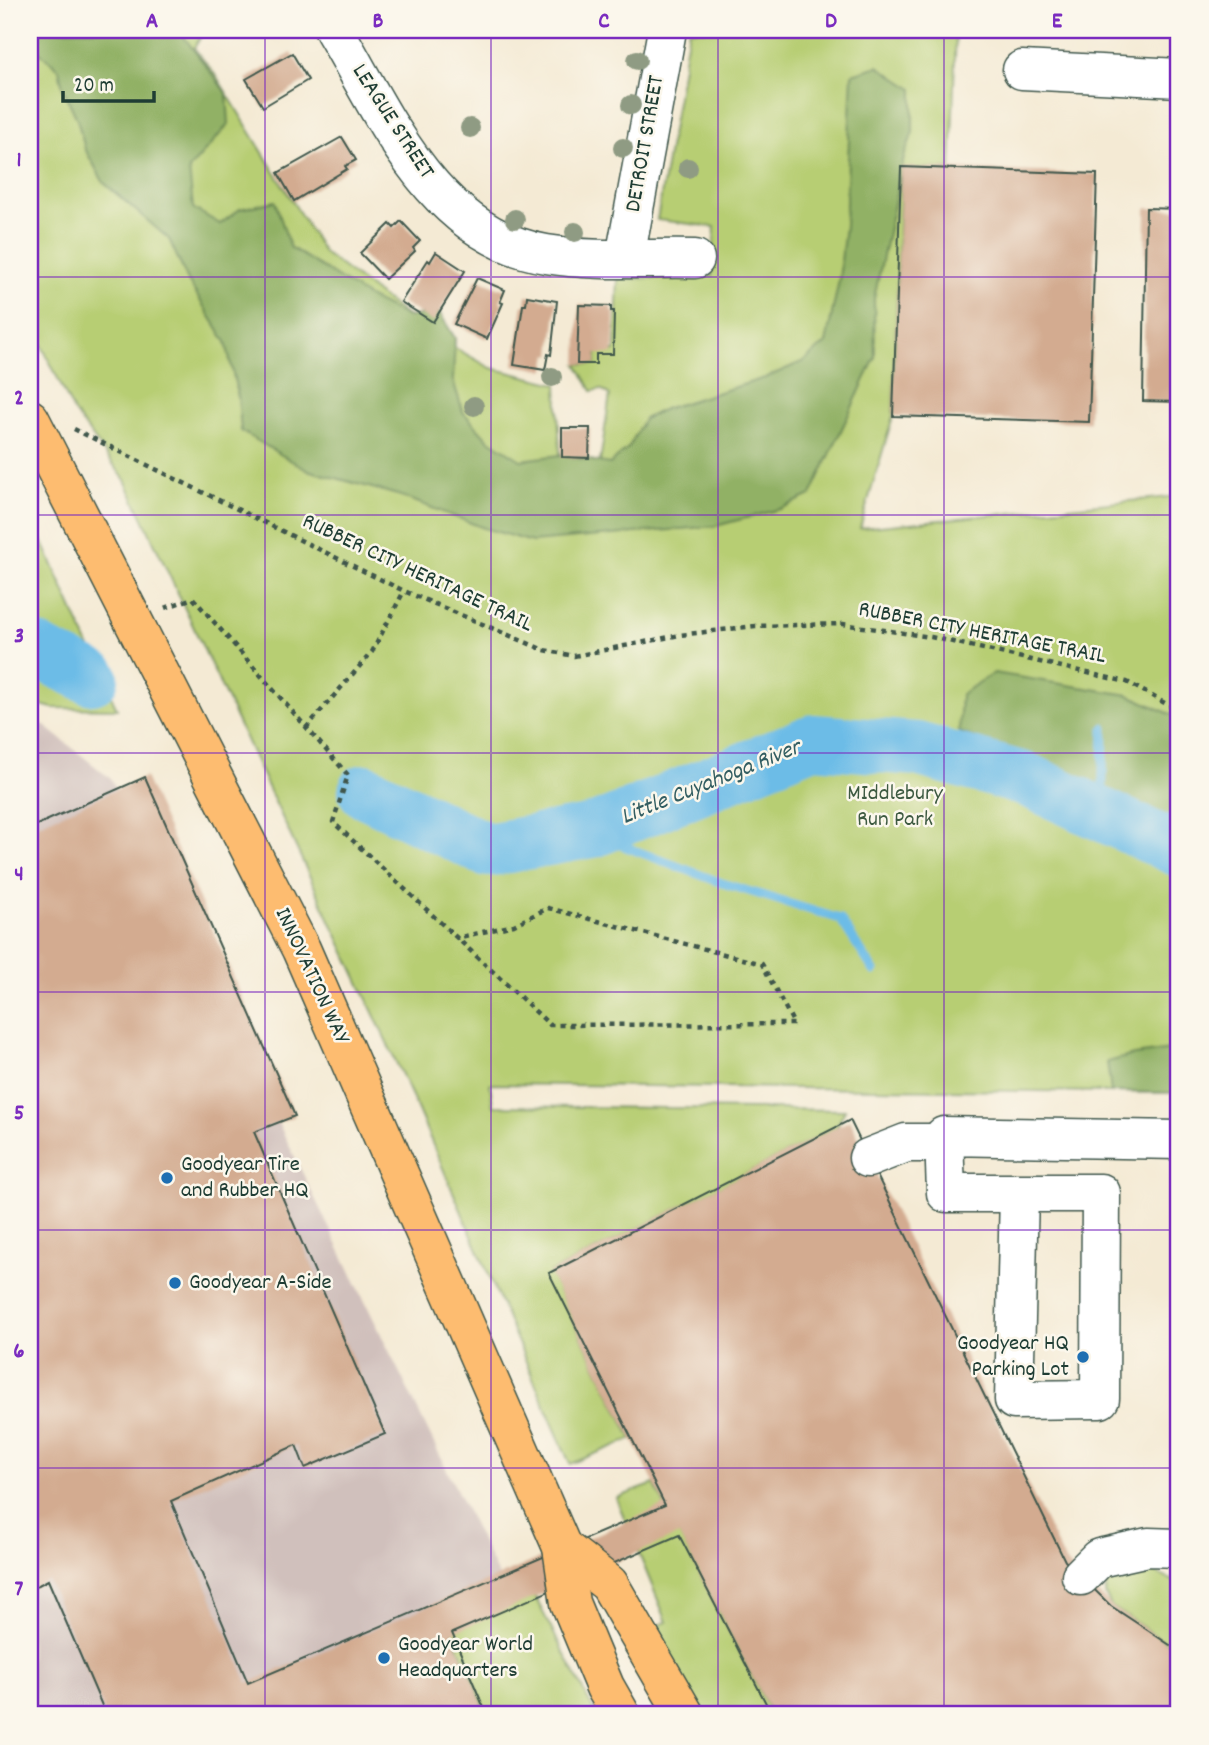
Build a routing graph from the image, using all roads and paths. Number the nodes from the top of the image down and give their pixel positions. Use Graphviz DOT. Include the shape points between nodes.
graph roads {
  1 [pos="334,30"];
  2 [pos="667,30"];
  3 [pos="1021,71"];
  4 [pos="1179,78"];
  5 [pos="625,257"];
  6 [pos="695,259"];
  7 [pos="47,422"];
  8 [pos="404,591"];
  9 [pos="131,620"];
  10 [pos="1179,711"];
  11 [pos="306,728"];
  12 [pos="456,938"];
  13 [pos="1179,1140"];
  14 [pos="944,1143"];
  15 [pos="868,1158"];
  16 [pos="1019,1194"];
  17 [pos="562,1547"];
  18 [pos="1179,1548"];
  19 [pos="1081,1576"];
  20 [pos="621,1715"];
  21 [pos="685,1715"];
  1 -- 5 [label="street, LEAGUE STREET" via="422,175 467,221 546,254"];
  2 -- 5 [label="street, DETROIT STREET"];
  3 -- 4 [label="street"];
  5 -- 6 [label="street, LEAGUE STREET"];
  7 -- 8 [label="path, RUBBER CITY HERITAGE TRAIL"];
  7 -- 9 [label="main road, INNOVATION WAY" via="91,543"];
  8 -- 10 [label="path, RUBBER CITY HERITAGE TRAIL" via="544,650 575,656 755,626 843,624 931,636 1127,682"];
  8 -- 11 [label="path" via="372,652"];
  9 -- 11 [label="path" via="193,598"];
  9 -- 17 [label="main road, INNOVATION WAY" via="301,949"];
  11 -- 12 [label="path" via="348,775 333,822"];
  12 -- 12 [label="path" via="550,1025 794,1024 762,964 548,908 514,925"];
  13 -- 14 [label="street" via="944,1136"];
  14 -- 15 [label="street" via="906,1143"];
  14 -- 16 [label="street" via="946,1193"];
  16 -- 16 [label="street" via="1014,1400 1100,1399 1101,1193"];
  17 -- 20 [label="main road, INNOVATION WAY" via="569,1603"];
  17 -- 21 [label="main road, INNOVATION WAY" via="609,1584"];
  18 -- 19 [label="street" via="1148,1546 1099,1558"];
}
